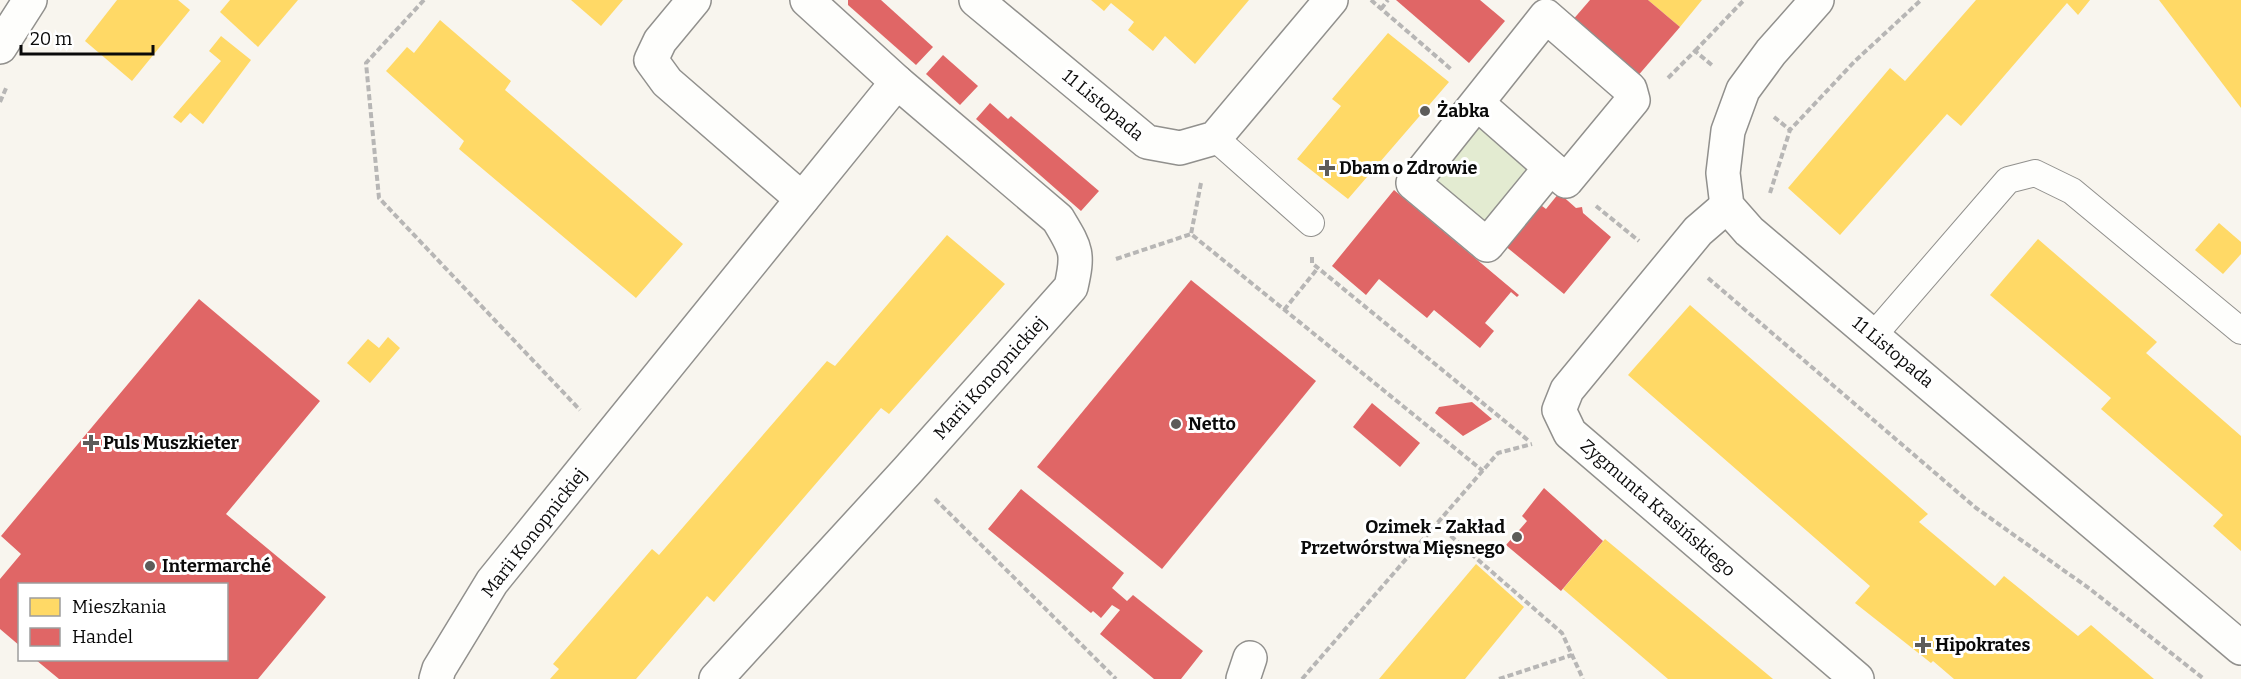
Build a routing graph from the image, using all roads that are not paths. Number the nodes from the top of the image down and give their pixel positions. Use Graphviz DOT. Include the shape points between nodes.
graph roads {
  1 [pos="30,0"];
  2 [pos="694,0"];
  3 [pos="807,0"];
  4 [pos="976,0"];
  5 [pos="1332,0"];
  6 [pos="1817,0"];
  7 [pos="0,47"];
  8 [pos="897,82"];
  9 [pos="1477,103"];
  10 [pos="1215,138"];
  11 [pos="1558,174"];
  12 [pos="802,199"];
  13 [pos="1727,206"];
  14 [pos="1311,223"];
  15 [pos="2241,331"];
  16 [pos="1873,336"];
  17 [pos="2241,648"];
  18 [pos="436,679"];
  19 [pos="716,679"];
  20 [pos="1857,679"];
  1 -- 7 [label="street"];
  2 -- 12 [label="street" via="660,41 651,60 667,82"];
  3 -- 8 [label="street, Marii Konopnickiej"];
  4 -- 10 [label="street, 11 Listopada" via="1147,142 1180,148"];
  5 -- 10 [label="street"];
  6 -- 13 [label="street" via="1743,90 1728,131 1723,173"];
  8 -- 12 [label="street, Marii Konopnickiej"];
  8 -- 19 [label="street, Marii Konopnickiej" via="1058,219 1074,244 1076,264 1071,287"];
  9 -- 11 [label="street"];
  9 -- 11 [label="street" via="1413,183 1487,245"];
  9 -- 11 [label="street" via="1546,16 1630,89 1632,100"];
  10 -- 14 [label="lane"];
  12 -- 18 [label="street, Marii Konopnickiej" via="492,582"];
  13 -- 16 [label="street, 11 Listopada" via="1749,231"];
  13 -- 20 [label="street, Zygmunta Krasińskiego" via="1698,231 1567,390 1559,410 1570,434"];
  15 -- 16 [label="lane" via="2072,191 2035,173 2008,180"];
  16 -- 17 [label="street, 11 Listopada"];
}
